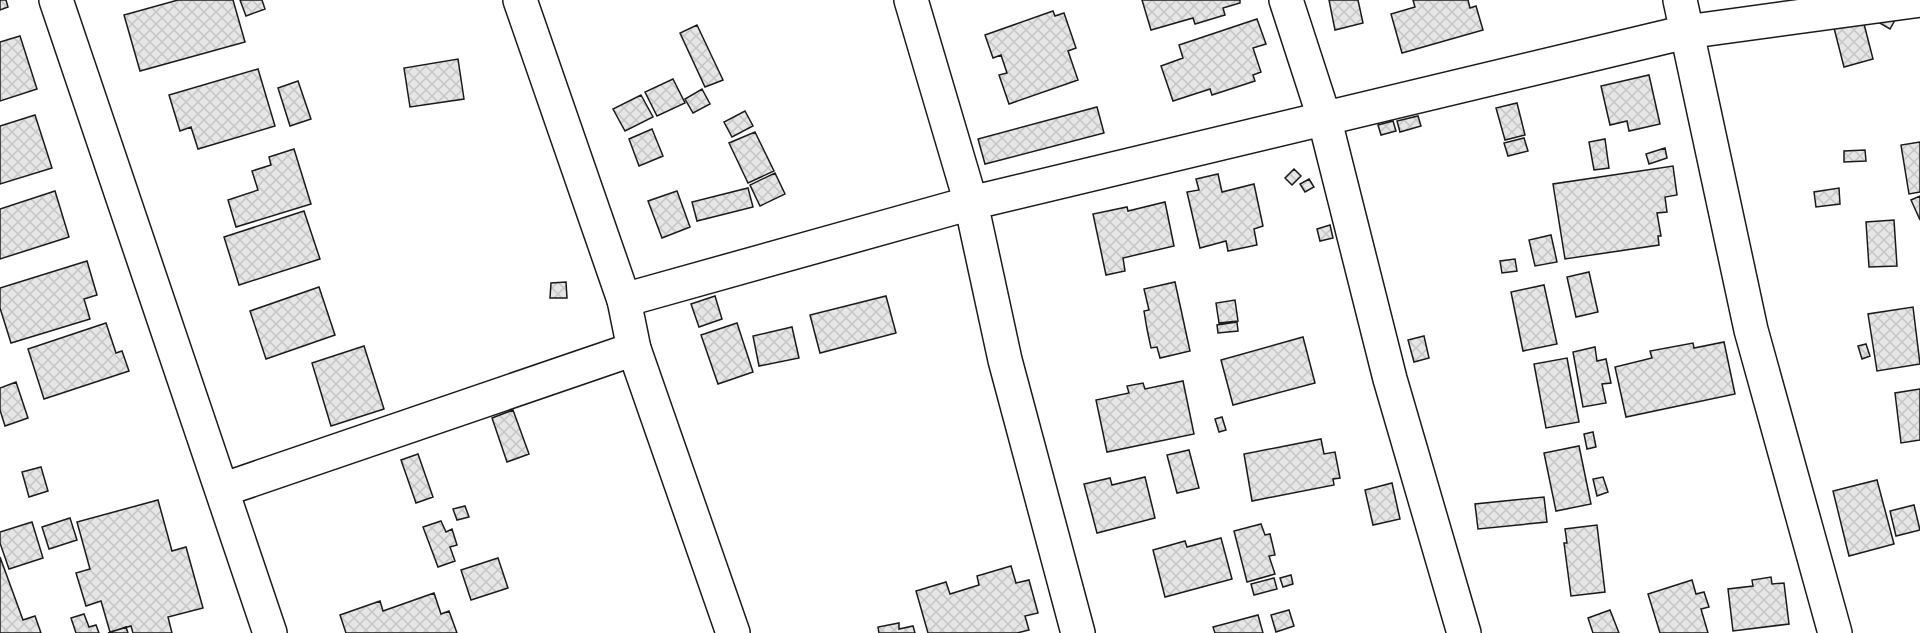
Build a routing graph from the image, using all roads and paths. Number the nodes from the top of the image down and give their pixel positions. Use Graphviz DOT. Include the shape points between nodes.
graph roads {
  1 [pos="56,0"];
  2 [pos="520,0"];
  3 [pos="911,0"];
  4 [pos="1286,0"];
  5 [pos="1680,0"];
  6 [pos="1920,0"];
  7 [pos="1686,32"];
  8 [pos="1324,117"];
  9 [pos="971,203"];
  10 [pos="624,300"];
  11 [pos="634,349"];
  12 [pos="222,490"];
  13 [pos="270,633"];
  14 [pos="733,633"];
  15 [pos="1078,633"];
  16 [pos="1464,633"];
  17 [pos="1835,633"];
  1 -- 12 [label="street"];
  2 -- 10 [label="street"];
  3 -- 9 [label="street"];
  4 -- 8 [label="street"];
  5 -- 7 [label="street"];
  6 -- 7 [label="street"];
  7 -- 8 [label="street"];
  7 -- 17 [label="street" via="1751,330"];
  8 -- 9 [label="street"];
  8 -- 16 [label="street" via="1390,379"];
  9 -- 10 [label="street"];
  9 -- 15 [label="street" via="1005,360"];
  10 -- 11 [label="street"];
  11 -- 12 [label="street"];
  11 -- 14 [label="street"];
  12 -- 13 [label="street"];
}
